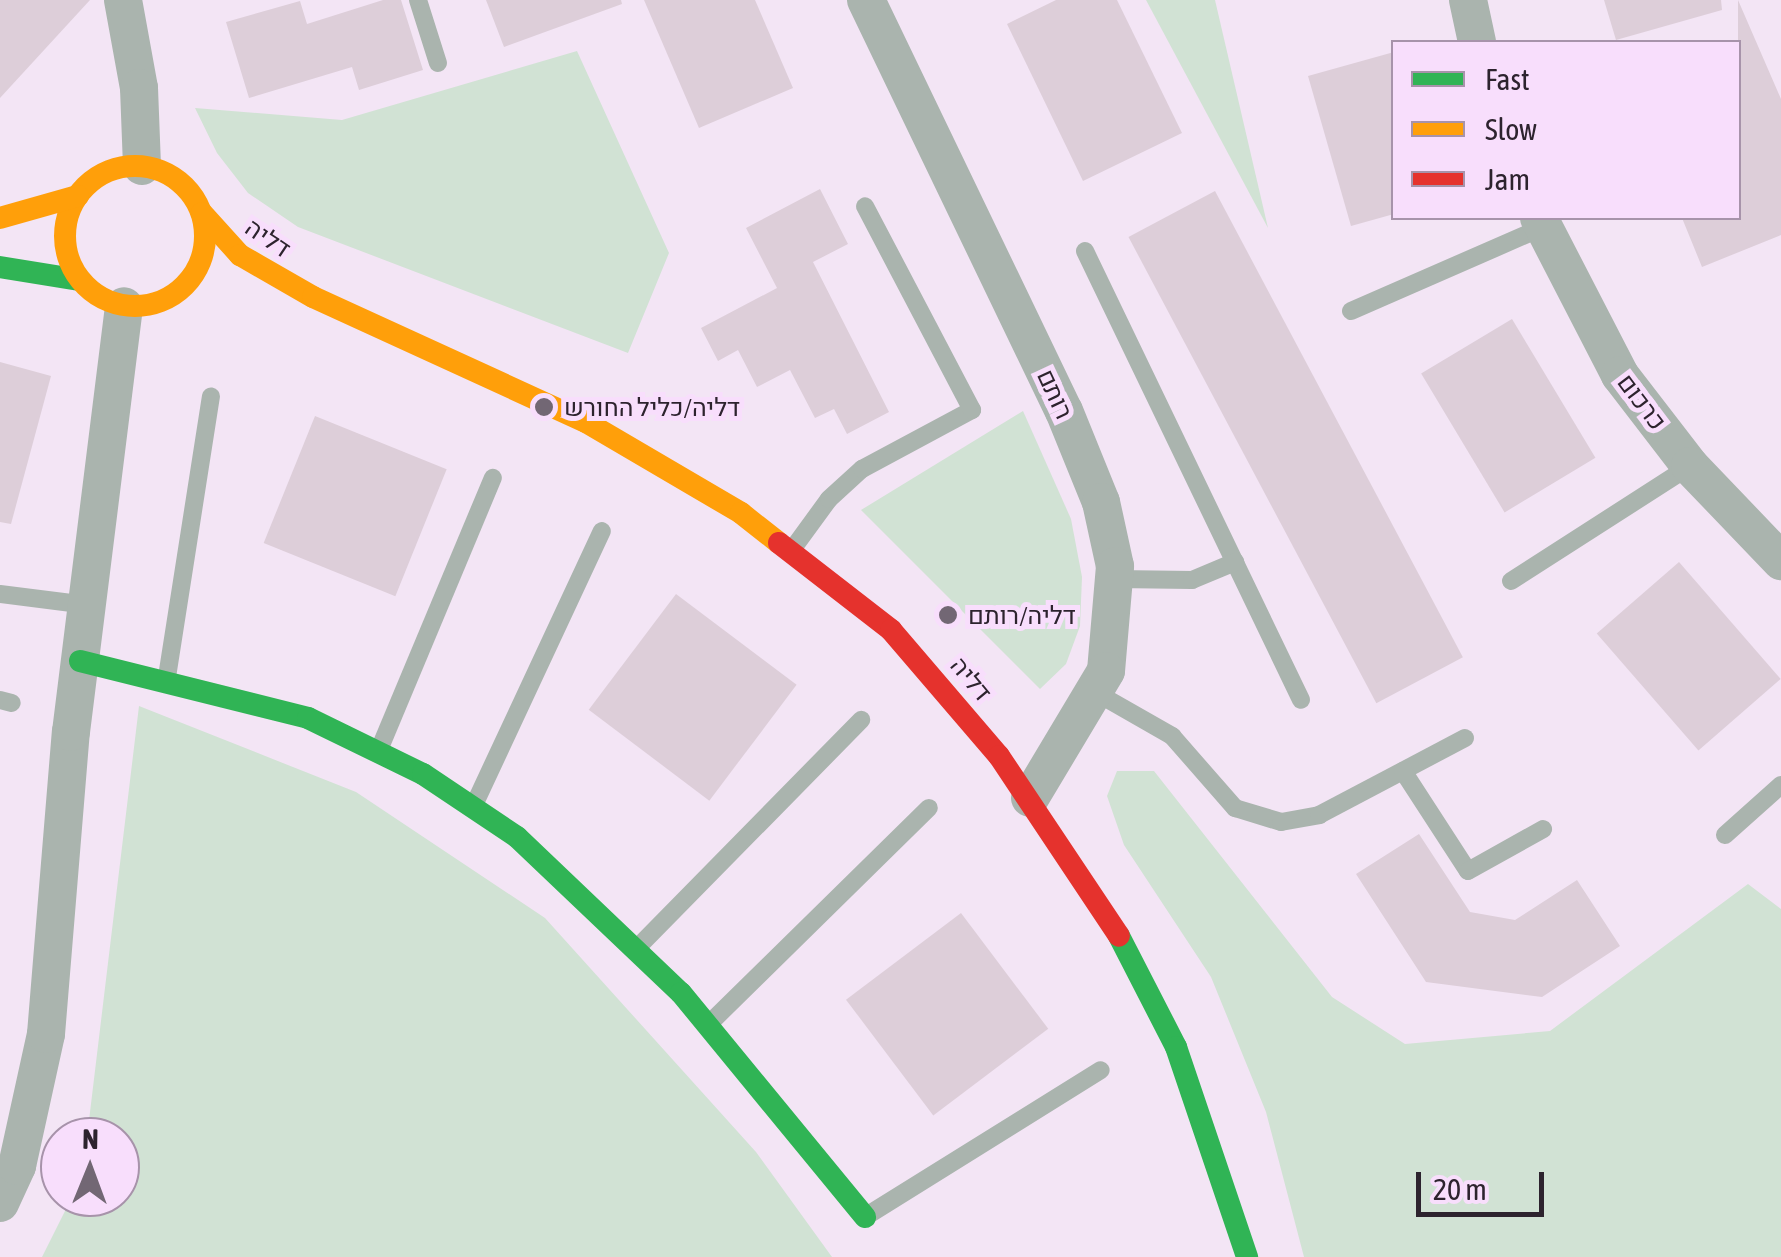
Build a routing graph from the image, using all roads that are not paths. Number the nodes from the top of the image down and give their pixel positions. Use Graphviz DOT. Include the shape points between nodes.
graph roads {
  1 [pos="122,0"];
  2 [pos="418,0"];
  3 [pos="866,0"];
  4 [pos="1468,0"];
  5 [pos="1477,40"];
  6 [pos="438,63"];
  7 [pos="142,166"];
  8 [pos="78,196"];
  9 [pos="864,206"];
  10 [pos="202,213"];
  11 [pos="0,218"];
  12 [pos="1541,222"];
  13 [pos="1085,251"];
  14 [pos="0,267"];
  15 [pos="79,280"];
  16 [pos="190,281"];
  17 [pos="313,298"];
  18 [pos="124,306"];
  19 [pos="1351,311"];
  20 [pos="210,396"];
  21 [pos="1690,466"];
  22 [pos="492,478"];
  23 [pos="602,532"];
  24 [pos="792,551"];
  25 [pos="1781,561"];
  26 [pos="1234,562"];
  27 [pos="1115,579"];
  28 [pos="1511,581"];
  29 [pos="0,594"];
  30 [pos="87,606"];
  31 [pos="80,661"];
  32 [pos="166,682"];
  33 [pos="1095,692"];
  34 [pos="1301,700"];
  35 [pos="861,720"];
  36 [pos="1465,738"];
  37 [pos="378,752"];
  38 [pos="1403,771"];
  39 [pos="1781,785"];
  40 [pos="1030,798"];
  41 [pos="473,808"];
  42 [pos="929,808"];
  43 [pos="1543,829"];
  44 [pos="1725,835"];
  45 [pos="635,949"];
  46 [pos="708,1025"];
  47 [pos="1100,1070"];
  48 [pos="0,1203"];
  49 [pos="865,1216"];
  50 [pos="1247,1257"];
  1 -- 7 [label="street" via="139,88"];
  2 -- 6 [label="lane"];
  3 -- 27 [label="street, רותם" via="1064,411 1102,502"];
  4 -- 5 [label="street"];
  7 -- 8 [label="street" via="94,178"];
  7 -- 10 [label="street" via="171,176"];
  8 -- 11 [label="street"];
  8 -- 15 [label="street" via="64,234"];
  9 -- 24 [label="lane" via="972,410 862,469 829,499"];
  10 -- 16 [label="street" via="206,238"];
  10 -- 17 [label="street, דליה" via="240,255"];
  12 -- 19 [label="lane"];
  12 -- 21 [label="street, כרכום" via="1620,375"];
  13 -- 26 [label="lane"];
  14 -- 15 [label="street"];
  15 -- 18 [label="street"];
  16 -- 17 [label="street, דליה" via="225,277"];
  16 -- 18 [label="street" via="148,306"];
  17 -- 24 [label="street, דליה" via="586,422 741,513"];
  18 -- 30 [label="street"];
  20 -- 32 [label="lane"];
  21 -- 25 [label="street, כרכום"];
  21 -- 28 [label="lane"];
  22 -- 37 [label="lane"];
  23 -- 41 [label="lane"];
  24 -- 40 [label="street, דליה" via="891,630"];
  26 -- 27 [label="lane" via="1192,580"];
  26 -- 34 [label="lane"];
  27 -- 33 [label="street, רותם" via="1106,671"];
  29 -- 30 [label="lane"];
  30 -- 31 [label="street"];
  31 -- 32 [label="street"];
  31 -- 48 [label="street" via="46,1034 18,1166"];
  32 -- 37 [label="street" via="308,718"];
  33 -- 38 [label="lane" via="1172,736 1235,808 1281,822 1320,816"];
  33 -- 40 [label="street, רותם"];
  35 -- 45 [label="lane"];
  36 -- 38 [label="lane"];
  37 -- 41 [label="street"];
  38 -- 43 [label="lane" via="1468,871"];
  39 -- 44 [label="lane"];
  40 -- 50 [label="street, דליה" via="1098,896 1176,1047"];
  41 -- 45 [label="street" via="517,837"];
  42 -- 46 [label="lane"];
  45 -- 46 [label="street"];
  46 -- 49 [label="street"];
  47 -- 49 [label="lane"];
}
